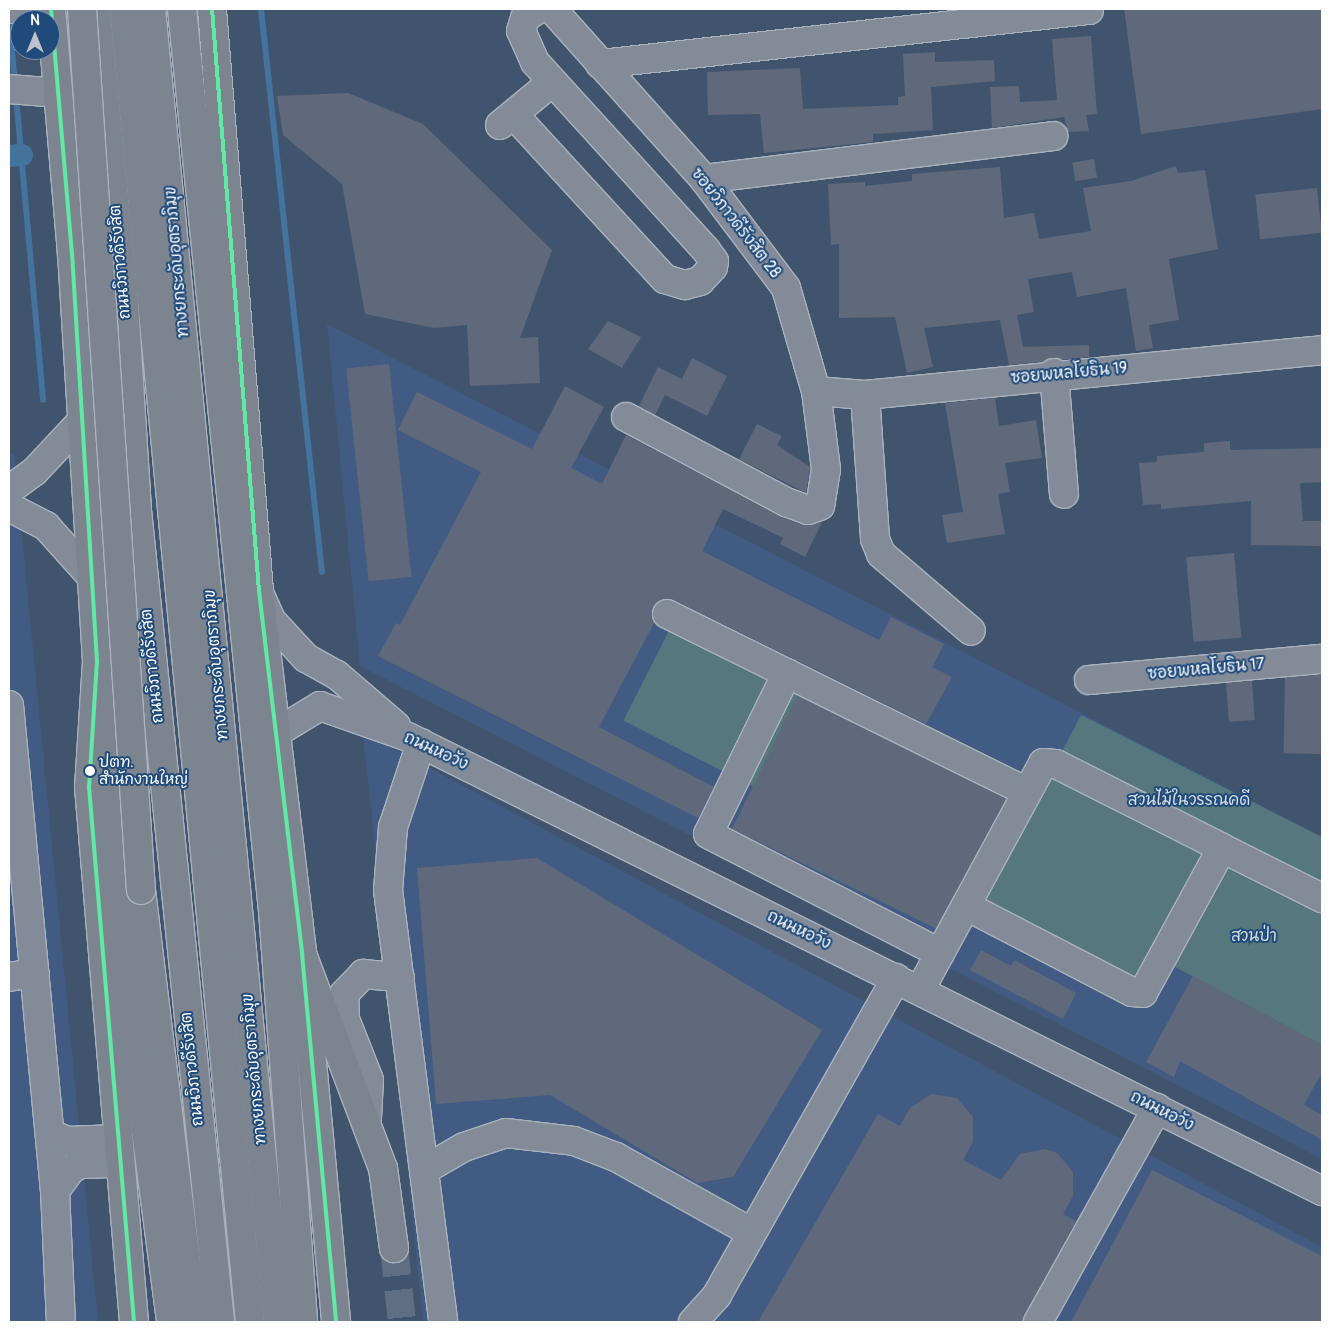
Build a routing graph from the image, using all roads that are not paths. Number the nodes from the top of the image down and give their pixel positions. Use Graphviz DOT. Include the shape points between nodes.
graph roads {
  1 [pos="9,9"];
  2 [pos="17,9"];
  3 [pos="51,9"];
  4 [pos="82,9"];
  5 [pos="96,9"];
  6 [pos="124,9"];
  7 [pos="151,9"];
  8 [pos="182,9"];
  9 [pos="212,9"];
  10 [pos="538,9"];
  11 [pos="552,9"];
  12 [pos="1089,10"];
  13 [pos="600,64"];
  14 [pos="551,83"];
  15 [pos="17,90"];
  16 [pos="59,92"];
  17 [pos="1053,136"];
  18 [pos="704,179"];
  19 [pos="72,253"];
  20 [pos="123,287"];
  21 [pos="1322,350"];
  22 [pos="1054,373"];
  23 [pos="816,391"];
  24 [pos="865,396"];
  25 [pos="626,418"];
  26 [pos="80,422"];
  27 [pos="9,490"];
  28 [pos="1064,494"];
  29 [pos="9,507"];
  30 [pos="90,575"];
  31 [pos="259,592"];
  32 [pos="667,614"];
  33 [pos="971,631"];
  34 [pos="1322,659"];
  35 [pos="96,661"];
  36 [pos="786,673"];
  37 [pos="1089,680"];
  38 [pos="9,705"];
  39 [pos="274,734"];
  40 [pos="415,740"];
  41 [pos="12,784"];
  42 [pos="1024,791"];
  43 [pos="1222,848"];
  44 [pos="1322,898"];
  45 [pos="966,906"];
  46 [pos="940,953"];
  47 [pos="302,954"];
  48 [pos="22,975"];
  49 [pos="400,977"];
  50 [pos="896,978"];
  51 [pos="920,990"];
  52 [pos="1157,1108"];
  53 [pos="367,1118"];
  54 [pos="50,1134"];
  55 [pos="288,1150"];
  56 [pos="118,1151"];
  57 [pos="426,1169"];
  58 [pos="55,1191"];
  59 [pos="1322,1191"];
  60 [pos="751,1232"];
  61 [pos="394,1248"];
  62 [pos="61,1322"];
  63 [pos="134,1322"];
  64 [pos="171,1322"];
  65 [pos="192,1322"];
  66 [pos="220,1322"];
  67 [pos="250,1322"];
  68 [pos="278,1322"];
  69 [pos="303,1322"];
  70 [pos="317,1322"];
  71 [pos="336,1322"];
  72 [pos="443,1322"];
  73 [pos="693,1322"];
  74 [pos="1038,1322"];
  1 -- 2 [label="street"];
  3 -- 16 [label="main road"];
  4 -- 65 [label="main road, bridge" via="140,890"];
  5 -- 20 [label="main road, ถนนวิภาวดีรังสิต"];
  6 -- 67 [label="main road, ทางยกระดับอุตราภิมุข"];
  7 -- 68 [label="main road, ทางยกระดับอุตราภิมุข"];
  8 -- 55 [label="main road" via="272,902"];
  9 -- 31 [label="main road"];
  10 -- 14 [label="street" via="525,18 521,30"];
  11 -- 13 [label="street, ซอยวิภาวดีรังสิต 28"];
  12 -- 13 [label="street"];
  13 -- 18 [label="street, ซอยวิภาวดีรังสิต 28"];
  14 -- 14 [label="street" via="613,144 706,250 714,261 700,281 685,284 665,279 506,121"];
  15 -- 16 [label="street"];
  16 -- 19 [label="main road"];
  17 -- 18 [label="street"];
  18 -- 23 [label="street, ซอยวิภาวดีรังสิต 28" via="786,288"];
  19 -- 20 [label="main road"];
  19 -- 26 [label="main road"];
  20 -- 66 [label="main road, ถนนวิภาวดีรังสิต" via="137,510"];
  21 -- 22 [label="street, ซอยพหลโยธิน 19"];
  22 -- 24 [label="street, ซอยพหลโยธิน 19"];
  22 -- 28 [label="street"];
  23 -- 24 [label="street, ซอยพหลโยธิน 19"];
  23 -- 25 [label="street, ซอยวิภาวดีรังสิต 28" via="825,490 820,506 808,510"];
  24 -- 33 [label="street" via="875,538 880,554"];
  26 -- 27 [label="street" via="34,472"];
  26 -- 30 [label="main road"];
  29 -- 30 [label="street" via="46,526"];
  30 -- 35 [label="main road"];
  31 -- 39 [label="main road"];
  31 -- 40 [label="street" via="271,620 306,658 337,675"];
  32 -- 36 [label="street"];
  34 -- 37 [label="street, ซอยพหลโยธิน 17"];
  35 -- 56 [label="main road" via="89,788"];
  35 -- 64 [label="main road" via="126,952"];
  36 -- 42 [label="street"];
  36 -- 46 [label="street" via="708,834"];
  38 -- 41 [label="street"];
  39 -- 40 [label="street, ถนนหอวัง" via="320,706"];
  39 -- 47 [label="main road"];
  40 -- 49 [label="street" via="388,856 388,890"];
  40 -- 50 [label="street, ถนนหอวัง"];
  41 -- 48 [label="street"];
  42 -- 43 [label="street" via="1038,766 1056,764"];
  42 -- 45 [label="street"];
  43 -- 44 [label="street"];
  43 -- 45 [label="street" via="1143,993 1132,992"];
  45 -- 46 [label="street"];
  46 -- 51 [label="street"];
  47 -- 53 [label="main road"];
  47 -- 71 [label="main road"];
  48 -- 54 [label="street"];
  49 -- 53 [label="street" via="363,974 344,994 345,1019 369,1080"];
  49 -- 57 [label="street"];
  50 -- 51 [label="street, ถนนหอวัง"];
  50 -- 60 [label="street"];
  51 -- 52 [label="street, ถนนหอวัง"];
  52 -- 59 [label="street, ถนนหอวัง"];
  52 -- 74 [label="street"];
  53 -- 61 [label="main road" via="383,1168"];
  54 -- 56 [label="street"];
  54 -- 58 [label="street"];
  55 -- 69 [label="main road"];
  55 -- 70 [label="main road"];
  56 -- 58 [label="street" via="71,1169"];
  56 -- 63 [label="main road"];
  57 -- 60 [label="street" via="464,1147 506,1133 574,1141 624,1161"];
  57 -- 72 [label="street"];
  58 -- 62 [label="street"];
  60 -- 73 [label="street" via="717,1295"];
}
